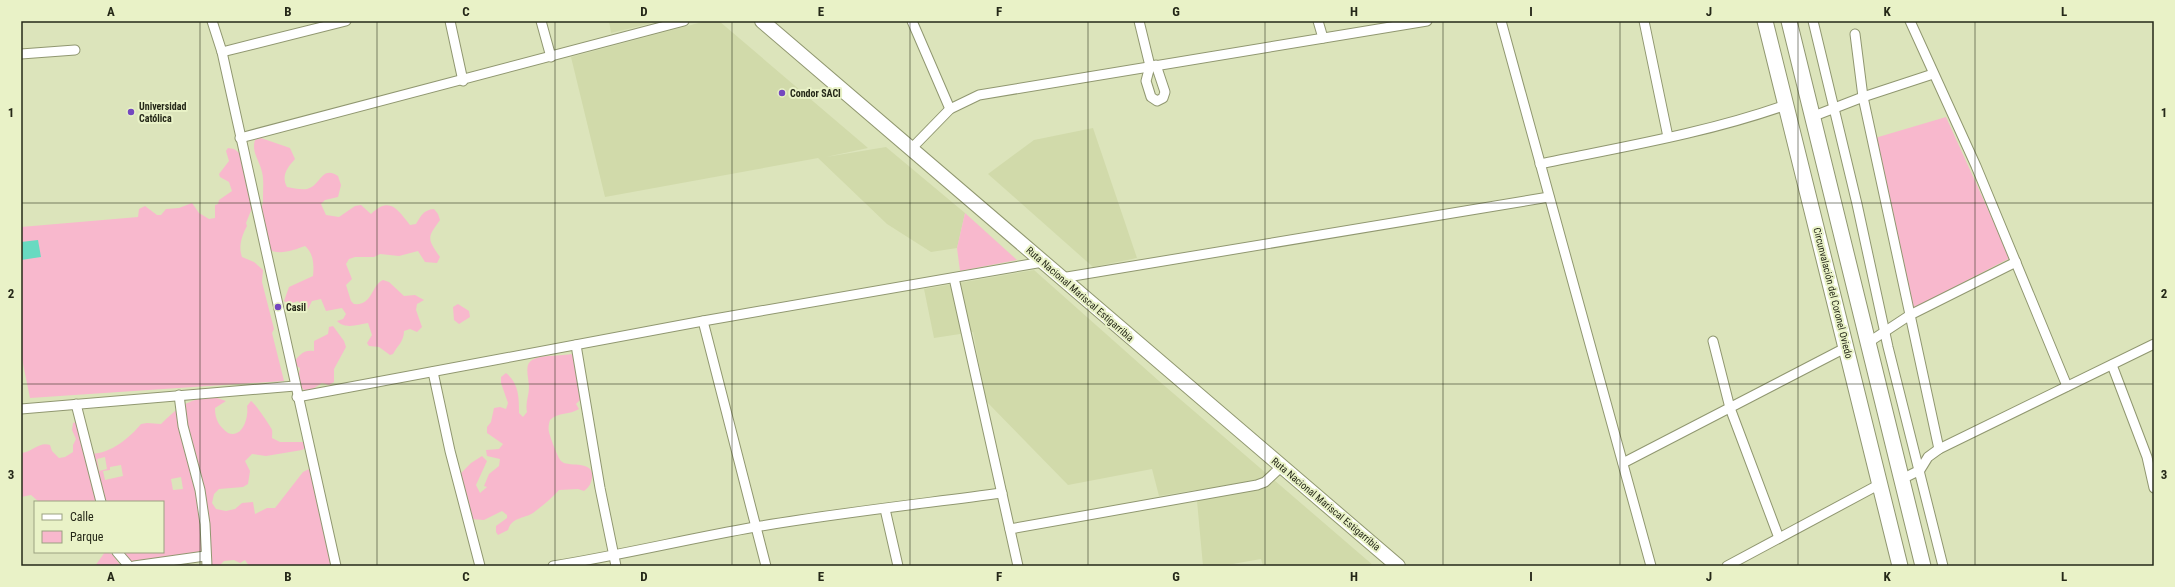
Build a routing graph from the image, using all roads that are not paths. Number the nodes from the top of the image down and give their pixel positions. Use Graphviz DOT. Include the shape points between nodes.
graph roads {
  1 [pos="212,21"];
  2 [pos="346,21"];
  3 [pos="450,21"];
  4 [pos="541,21"];
  5 [pos="684,21"];
  6 [pos="762,21"];
  7 [pos="912,21"];
  8 [pos="1138,21"];
  9 [pos="1318,21"];
  10 [pos="1427,21"];
  11 [pos="1501,21"];
  12 [pos="1644,21"];
  13 [pos="1765,21"];
  14 [pos="1789,21"];
  15 [pos="1813,21"];
  16 [pos="1910,21"];
  17 [pos="1855,34"];
  18 [pos="1323,38"];
  19 [pos="75,50"];
  20 [pos="222,52"];
  21 [pos="21,54"];
  22 [pos="551,57"];
  23 [pos="1153,66"];
  24 [pos="1933,74"];
  25 [pos="463,81"];
  26 [pos="1863,97"];
  27 [pos="1786,105"];
  28 [pos="950,109"];
  29 [pos="1834,109"];
  30 [pos="1814,116"];
  31 [pos="1668,137"];
  32 [pos="240,138"];
  33 [pos="911,149"];
  34 [pos="1540,164"];
  35 [pos="1549,197"];
  36 [pos="1042,262"];
  37 [pos="2016,262"];
  38 [pos="954,278"];
  39 [pos="1061,278"];
  40 [pos="1910,315"];
  41 [pos="704,321"];
  42 [pos="1885,331"];
  43 [pos="1713,341"];
  44 [pos="1869,342"];
  45 [pos="2154,344"];
  46 [pos="576,345"];
  47 [pos="1847,347"];
  48 [pos="2112,365"];
  49 [pos="433,372"];
  50 [pos="295,386"];
  51 [pos="2067,386"];
  52 [pos="179,395"];
  53 [pos="297,397"];
  54 [pos="76,404"];
  55 [pos="1730,408"];
  56 [pos="21,409"];
  57 [pos="1939,449"];
  58 [pos="1623,463"];
  59 [pos="1282,466"];
  60 [pos="1920,470"];
  61 [pos="1902,479"];
  62 [pos="1880,484"];
  63 [pos="2154,488"];
  64 [pos="1002,493"];
  65 [pos="101,501"];
  66 [pos="885,509"];
  67 [pos="757,527"];
  68 [pos="1010,528"];
  69 [pos="1779,538"];
  70 [pos="118,553"];
  71 [pos="205,556"];
  72 [pos="614,556"];
  73 [pos="1392,564"];
  74 [pos="129,566"];
  75 [pos="134,566"];
  76 [pos="207,566"];
  77 [pos="336,566"];
  78 [pos="480,566"];
  79 [pos="553,566"];
  80 [pos="616,566"];
  81 [pos="766,566"];
  82 [pos="898,566"];
  83 [pos="1018,566"];
  84 [pos="1651,566"];
  85 [pos="1727,566"];
  86 [pos="1900,566"];
  87 [pos="1923,566"];
  88 [pos="1944,566"];
  1 -- 20 [label="street"];
  2 -- 20 [label="street"];
  3 -- 25 [label="street"];
  4 -- 22 [label="street"];
  5 -- 22 [label="street"];
  6 -- 33 [label="main road, Ruta Nacional Mariscal Estigarribia"];
  7 -- 28 [label="street"];
  8 -- 23 [label="street"];
  9 -- 18 [label="street"];
  10 -- 18 [label="street"];
  11 -- 34 [label="street"];
  12 -- 31 [label="street"];
  13 -- 27 [label="highway, Circunvalación del Coronel Oviedo"];
  14 -- 30 [label="highway"];
  15 -- 29 [label="street"];
  16 -- 24 [label="street"];
  17 -- 26 [label="street"];
  18 -- 23 [label="street"];
  19 -- 21 [label="street"];
  20 -- 32 [label="street"];
  22 -- 25 [label="street"];
  23 -- 28 [label="street" via="979,95"];
  24 -- 26 [label="street"];
  24 -- 37 [label="street" via="1976,166"];
  25 -- 32 [label="street"];
  26 -- 29 [label="street"];
  26 -- 40 [label="street"];
  27 -- 31 [label="street"];
  27 -- 47 [label="highway, Circunvalación del Coronel Oviedo"];
  28 -- 33 [label="street"];
  29 -- 30 [label="street"];
  29 -- 42 [label="street"];
  30 -- 44 [label="highway"];
  31 -- 34 [label="street"];
  32 -- 50 [label="street"];
  33 -- 36 [label="main road, Ruta Nacional Mariscal Estigarribia"];
  34 -- 35 [label="street"];
  35 -- 39 [label="street"];
  35 -- 58 [label="street"];
  36 -- 38 [label="street"];
  36 -- 39 [label="main road, Ruta Nacional Mariscal Estigarribia"];
  37 -- 40 [label="street"];
  37 -- 51 [label="street"];
  38 -- 41 [label="street"];
  38 -- 64 [label="street"];
  39 -- 59 [label="main road, Ruta Nacional Mariscal Estigarribia"];
  40 -- 42 [label="street"];
  40 -- 57 [label="street"];
  41 -- 46 [label="street"];
  41 -- 67 [label="street"];
  42 -- 44 [label="street"];
  42 -- 60 [label="street"];
  43 -- 55 [label="street"];
  44 -- 61 [label="highway"];
  45 -- 48 [label="street"];
  46 -- 49 [label="street"];
  46 -- 72 [label="street"];
  47 -- 55 [label="street"];
  47 -- 62 [label="highway, Circunvalación del Coronel Oviedo"];
  48 -- 51 [label="street"];
  48 -- 63 [label="street" via="2147,457"];
  49 -- 53 [label="street"];
  49 -- 78 [label="street" via="450,451"];
  50 -- 52 [label="street"];
  50 -- 53 [label="street"];
  51 -- 57 [label="street"];
  52 -- 54 [label="street"];
  52 -- 71 [label="street" via="183,426 200,490 205,524"];
  53 -- 77 [label="street"];
  54 -- 56 [label="street"];
  54 -- 65 [label="street"];
  55 -- 58 [label="street"];
  55 -- 69 [label="street"];
  57 -- 60 [label="street" via="1928,457"];
  58 -- 84 [label="street"];
  59 -- 68 [label="street" via="1265,482 1257,485"];
  59 -- 73 [label="main road, Ruta Nacional Mariscal Estigarribia"];
  60 -- 61 [label="street"];
  60 -- 88 [label="street"];
  61 -- 87 [label="highway"];
  62 -- 69 [label="street"];
  62 -- 86 [label="highway, Circunvalación del Coronel Oviedo"];
  64 -- 66 [label="street"];
  64 -- 68 [label="street"];
  66 -- 67 [label="street"];
  66 -- 82 [label="street"];
  67 -- 72 [label="street"];
  67 -- 81 [label="street"];
  68 -- 83 [label="street"];
  69 -- 85 [label="street"];
  70 -- 74 [label="street"];
  71 -- 75 [label="street"];
  71 -- 76 [label="street"];
  72 -- 79 [label="street"];
  72 -- 80 [label="street"];
}
